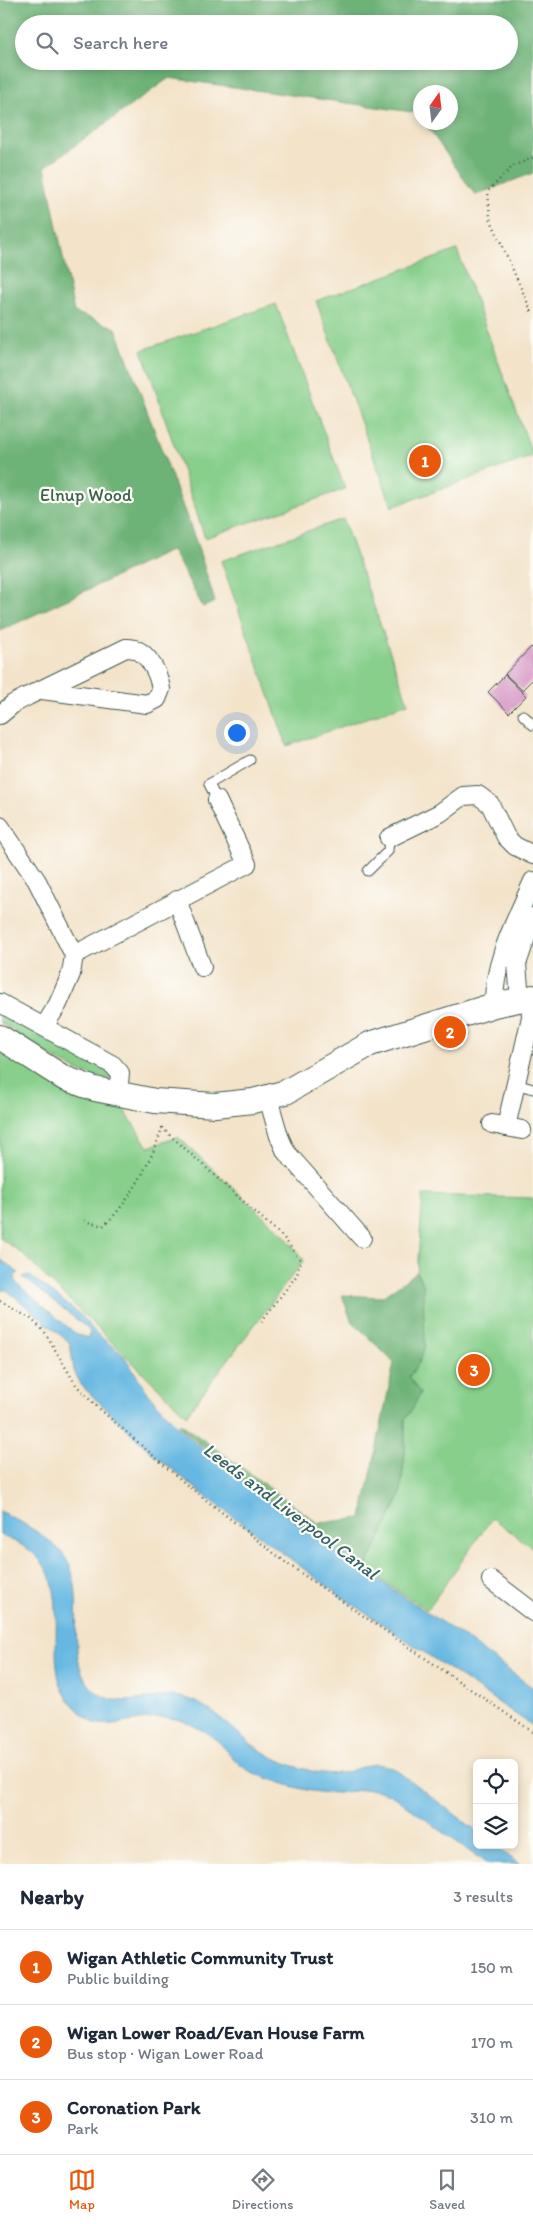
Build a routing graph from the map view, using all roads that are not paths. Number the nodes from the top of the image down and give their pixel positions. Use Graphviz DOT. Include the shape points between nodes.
graph roads {
  1 [pos="42,690"];
  2 [pos="0,715"];
  3 [pos="523,715"];
  4 [pos="533,725"];
  5 [pos="250,760"];
  6 [pos="217,800"];
  7 [pos="0,826"];
  8 [pos="389,838"];
  9 [pos="533,855"];
  10 [pos="368,871"];
  11 [pos="533,881"];
  12 [pos="178,900"];
  13 [pos="533,917"];
  14 [pos="74,955"];
  15 [pos="202,967"];
  16 [pos="528,998"];
  17 [pos="0,1003"];
  18 [pos="494,1005"];
  19 [pos="44,1027"];
  20 [pos="0,1037"];
  21 [pos="516,1084"];
  22 [pos="533,1089"];
  23 [pos="118,1094"];
  24 [pos="268,1098"];
  25 [pos="507,1127"];
  26 [pos="360,1229"];
  27 [pos="491,1580"];
  28 [pos="533,1612"];
  1 -- 1 [label="street" via="126,648 146,654 161,689 157,699 147,704"];
  1 -- 2 [label="street" via="13,704"];
  3 -- 4 [label="lane"];
  5 -- 6 [label="lane" via="210,784"];
  6 -- 12 [label="street" via="247,864"];
  7 -- 14 [label="street" via="37,881"];
  8 -- 9 [label="street" via="403,824 440,813 463,796 478,796 490,804 506,837"];
  8 -- 10 [label="lane" via="388,851"];
  11 -- 18 [label="street" via="511,931 497,975"];
  12 -- 14 [label="street"];
  12 -- 15 [label="street"];
  13 -- 16 [label="street" via="517,964"];
  14 -- 19 [label="street" via="71,974"];
  16 -- 18 [label="main road"];
  16 -- 21 [label="street" via="531,1017"];
  17 -- 19 [label="street"];
  18 -- 24 [label="main road" via="370,1044 301,1085"];
  19 -- 23 [label="street" via="117,1068 120,1079"];
  20 -- 23 [label="main road" via="64,1078"];
  21 -- 22 [label="lane"];
  21 -- 25 [label="street"];
  23 -- 24 [label="main road" via="156,1101 215,1105"];
  24 -- 26 [label="street" via="286,1152"];
  27 -- 28 [label="street"];
}
